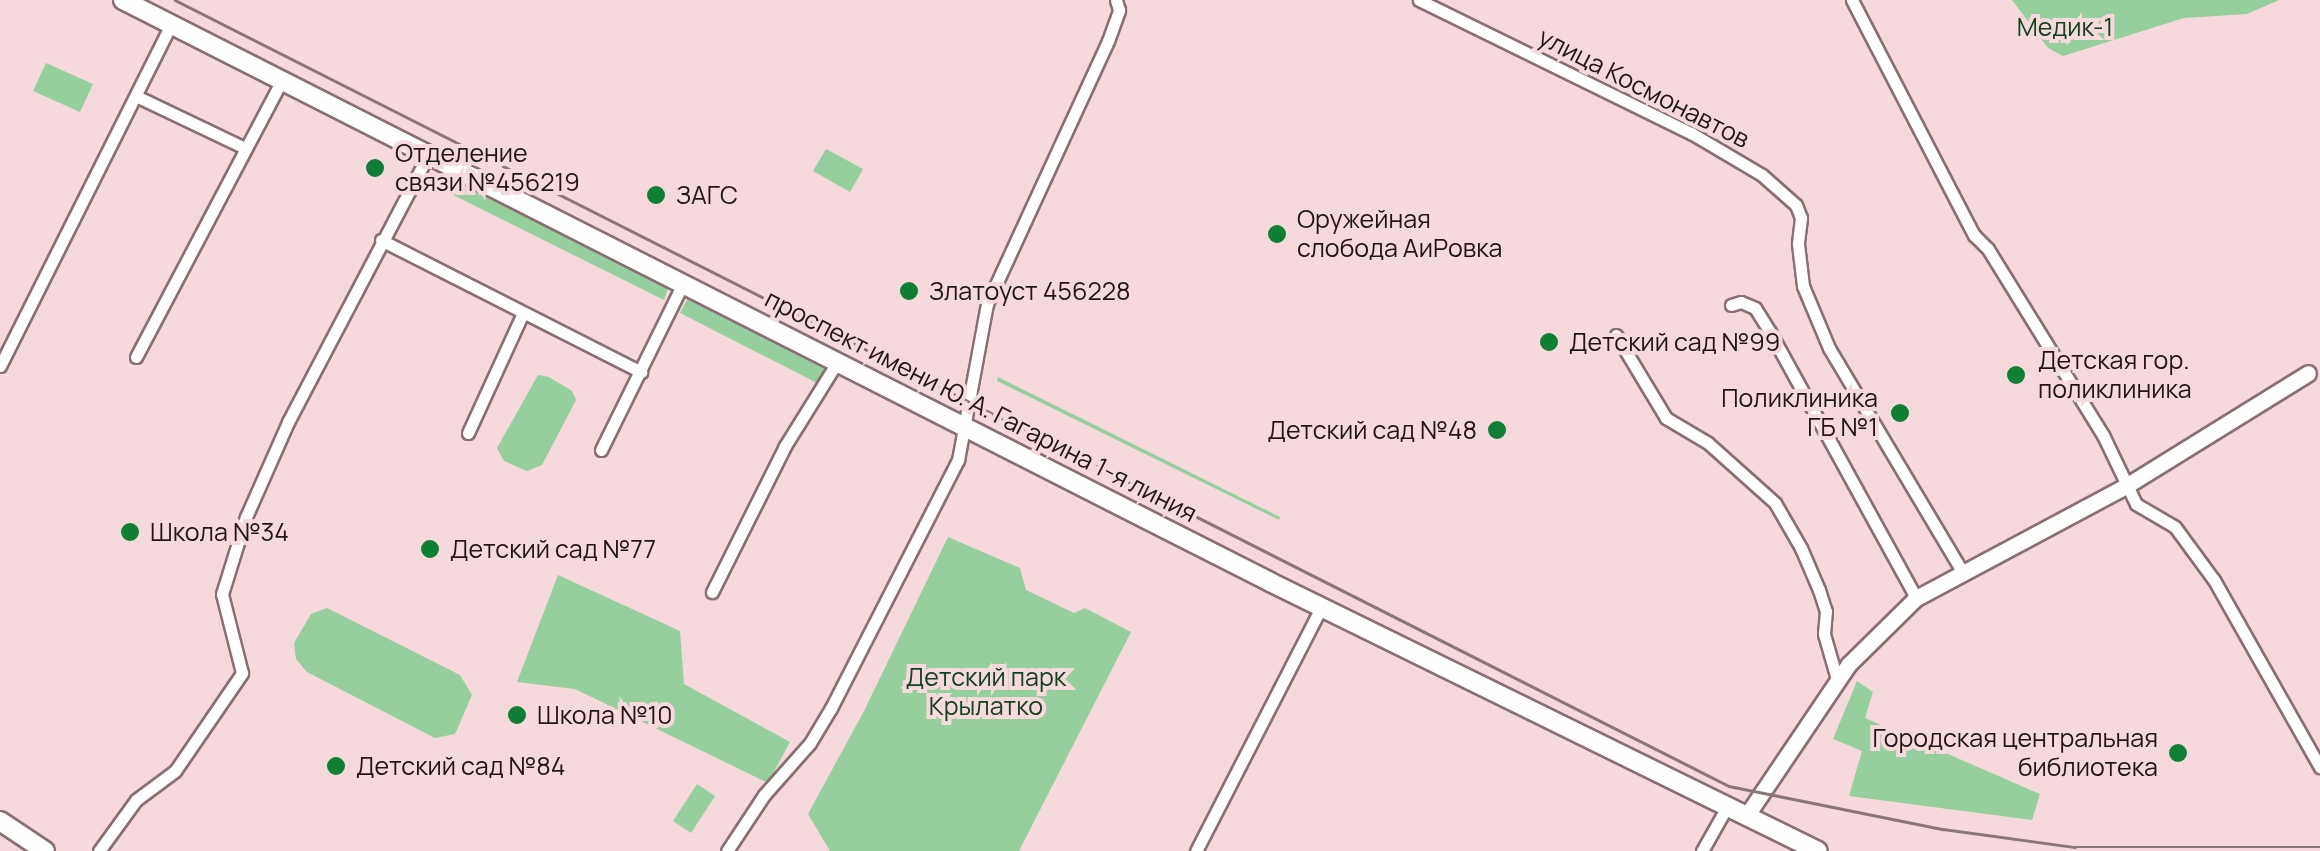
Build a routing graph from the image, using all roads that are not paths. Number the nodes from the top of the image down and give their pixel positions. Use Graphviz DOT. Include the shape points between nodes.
graph roads {
  1 [pos="123,0"];
  2 [pos="1116,0"];
  3 [pos="1420,0"];
  4 [pos="1852,0"];
  5 [pos="171,24"];
  6 [pos="281,82"];
  7 [pos="136,96"];
  8 [pos="245,148"];
  9 [pos="428,155"];
  10 [pos="381,240"];
  11 [pos="684,281"];
  12 [pos="1731,305"];
  13 [pos="523,314"];
  14 [pos="1616,335"];
  15 [pos="136,357"];
  16 [pos="838,362"];
  17 [pos="0,366"];
  18 [pos="640,372"];
  19 [pos="2308,373"];
  20 [pos="963,425"];
  21 [pos="468,433"];
  22 [pos="602,450"];
  23 [pos="2126,486"];
  24 [pos="1962,571"];
  25 [pos="712,592"];
  26 [pos="1916,598"];
  27 [pos="1322,606"];
  28 [pos="1837,680"];
  29 [pos="2320,767"];
  30 [pos="1728,805"];
  31 [pos="1747,815"];
  32 [pos="0,821"];
  33 [pos="45,851"];
  34 [pos="99,851"];
  35 [pos="726,851"];
  36 [pos="1196,851"];
  37 [pos="1702,851"];
  38 [pos="1818,851"];
  1 -- 5 [label="main road, проспект имени Ю. А. Гагарина 1-я линия"];
  2 -- 20 [label="street" via="1108,42 987,304"];
  3 -- 24 [label="street, улица Космонавтов" via="1691,133 1762,175 1796,205 1804,286 1829,348"];
  4 -- 23 [label="street" via="1974,235 2104,436"];
  5 -- 6 [label="main road, проспект имени Ю. А. Гагарина 1-я линия"];
  5 -- 7 [label="street"];
  6 -- 8 [label="street"];
  6 -- 9 [label="main road, проспект имени Ю. А. Гагарина 1-я линия"];
  7 -- 8 [label="street"];
  7 -- 17 [label="street"];
  8 -- 15 [label="street"];
  9 -- 10 [label="street"];
  9 -- 11 [label="main road, проспект имени Ю. А. Гагарина 1-я линия"];
  10 -- 13 [label="street"];
  10 -- 34 [label="street" via="288,422 225,578 224,613 242,673 238,682 176,771 136,800"];
  11 -- 16 [label="main road, проспект имени Ю. А. Гагарина 1-я линия"];
  11 -- 18 [label="street"];
  12 -- 26 [label="street" via="1755,308"];
  13 -- 18 [label="street"];
  13 -- 21 [label="street"];
  14 -- 28 [label="street" via="1666,418 1708,443 1775,504 1819,590"];
  16 -- 20 [label="main road, проспект имени Ю. А. Гагарина 1-я линия"];
  16 -- 25 [label="street" via="785,446"];
  18 -- 22 [label="street"];
  19 -- 23 [label="street"];
  20 -- 27 [label="main road, проспект имени Ю. А. Гагарина 1-я линия"];
  20 -- 35 [label="street" via="958,460 832,708"];
  23 -- 24 [label="street"];
  23 -- 29 [label="street" via="2136,504 2175,527 2214,580"];
  24 -- 26 [label="street"];
  26 -- 28 [label="street"];
  27 -- 30 [label="main road, проспект имени Ю. А. Гагарина 1-я линия"];
  27 -- 36 [label="street"];
  28 -- 31 [label="street"];
  30 -- 31 [label="main road, проспект имени Ю. А. Гагарина 1-я линия"];
  30 -- 37 [label="street"];
  31 -- 38 [label="main road, проспект имени Ю. А. Гагарина 1-я линия"];
  32 -- 33 [label="main road"];
}
